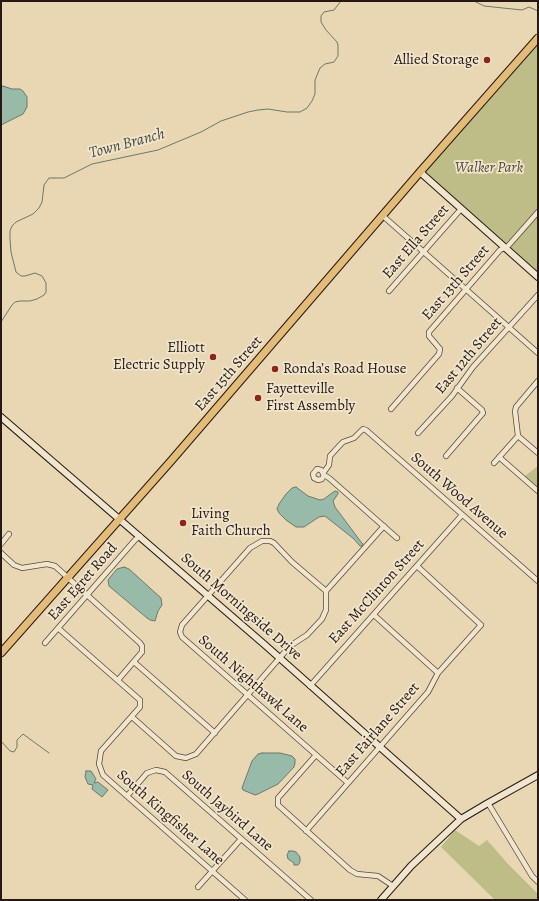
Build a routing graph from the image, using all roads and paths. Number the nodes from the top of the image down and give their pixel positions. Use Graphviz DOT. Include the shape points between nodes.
graph roads {
  1 [pos="538,38"];
  2 [pos="420,172"];
  3 [pos="461,209"];
  4 [pos="538,212"];
  5 [pos="383,216"];
  6 [pos="504,248"];
  7 [pos="423,252"];
  8 [pos="538,277"];
  9 [pos="466,289"];
  10 [pos="389,291"];
  11 [pos="538,295"];
  12 [pos="509,327"];
  13 [pos="538,353"];
  14 [pos="538,381"];
  15 [pos="457,388"];
  16 [pos="391,409"];
  17 [pos="1,417"];
  18 [pos="418,433"];
  19 [pos="518,436"];
  20 [pos="538,453"];
  21 [pos="446,456"];
  22 [pos="499,457"];
  23 [pos="494,462"];
  24 [pos="538,491"];
  25 [pos="462,515"];
  26 [pos="120,520"];
  27 [pos="384,526"];
  28 [pos="9,534"];
  29 [pos="140,536"];
  30 [pos="398,538"];
  31 [pos="1,544"];
  32 [pos="1,553"];
  33 [pos="416,566"];
  34 [pos="68,578"];
  35 [pos="538,581"];
  36 [pos="326,591"];
  37 [pos="208,595"];
  38 [pos="87,596"];
  39 [pos="374,615"];
  40 [pos="58,628"];
  41 [pos="45,643"];
  42 [pos="1,653"];
  43 [pos="280,658"];
  44 [pos="134,662"];
  45 [pos="438,673"];
  46 [pos="118,680"];
  47 [pos="310,686"];
  48 [pos="248,695"];
  49 [pos="132,717"];
  50 [pos="215,733"];
  51 [pos="380,747"];
  52 [pos="316,755"];
  53 [pos="538,776"];
  54 [pos="348,784"];
  55 [pos="127,796"];
  56 [pos="488,803"];
  57 [pos="461,819"];
  58 [pos="306,831"];
  59 [pos="241,839"];
  60 [pos="212,871"];
  61 [pos="538,882"];
  62 [pos="393,886"];
  63 [pos="198,887"];
  64 [pos="244,900"];
  65 [pos="311,900"];
  66 [pos="381,900"];
  1 -- 2 [label="main road, East 15th Street"];
  2 -- 3 [label="street"];
  2 -- 5 [label="main road, East 15th Street"];
  3 -- 6 [label="street"];
  3 -- 7 [label="street, East Ella Street"];
  4 -- 6 [label="street, East 13th Street"];
  5 -- 7 [label="street"];
  5 -- 26 [label="main road, East 15th Street"];
  6 -- 8 [label="street"];
  6 -- 9 [label="street, East 13th Street"];
  7 -- 9 [label="street"];
  7 -- 10 [label="street, East Ella Street"];
  9 -- 12 [label="street"];
  9 -- 16 [label="street, East 13th Street" via="430,332 429,336 440,349 439,354"];
  11 -- 12 [label="street, East 12th Street"];
  12 -- 13 [label="street"];
  12 -- 15 [label="street, East 12th Street"];
  14 -- 19 [label="street" via="516,407"];
  15 -- 18 [label="street, East 12th Street"];
  15 -- 21 [label="street" via="483,413"];
  17 -- 26 [label="street, South Morningside Drive"];
  19 -- 20 [label="street"];
  19 -- 22 [label="street"];
  22 -- 23 [label="street"];
  22 -- 24 [label="street"];
  25 -- 27 [label="street, South Wood Avenue" via="363,429 354,438 343,442 330,456 330,465 324,474"];
  25 -- 33 [label="street, East McClinton Street"];
  25 -- 35 [label="street, South Wood Avenue"];
  26 -- 29 [label="street, South Morningside Drive"];
  26 -- 34 [label="main road, East 15th Street"];
  27 -- 30 [label="street"];
  27 -- 36 [label="street"];
  28 -- 31 [label="street"];
  29 -- 37 [label="street, South Morningside Drive"];
  29 -- 38 [label="street, East Egret Road"];
  32 -- 34 [label="street" via="14,565 22,568 47,564 55,566"];
  33 -- 39 [label="street, East McClinton Street"];
  33 -- 45 [label="street, East Fairlane Street" via="481,625"];
  34 -- 38 [label="street"];
  34 -- 42 [label="main road, East 15th Street"];
  36 -- 37 [label="street" via="274,543 266,541 253,545"];
  36 -- 43 [label="street" via="326,610 322,619"];
  37 -- 43 [label="street, South Morningside Drive"];
  37 -- 48 [label="street, South Nighthawk Lane" via="182,625 180,635"];
  38 -- 40 [label="street, East Egret Road"];
  38 -- 44 [label="street" via="142,646 142,652"];
  39 -- 45 [label="street"];
  39 -- 47 [label="street, East McClinton Street"];
  40 -- 41 [label="street, East Egret Road"];
  40 -- 46 [label="street, South Kingfisher Lane"];
  43 -- 47 [label="street, South Morningside Drive"];
  43 -- 48 [label="street"];
  44 -- 46 [label="street"];
  44 -- 50 [label="street"];
  45 -- 51 [label="street, East Fairlane Street" via="428,692"];
  46 -- 49 [label="street, South Kingfisher Lane" via="140,700 140,707"];
  47 -- 51 [label="street, South Morningside Drive"];
  48 -- 50 [label="street"];
  48 -- 52 [label="street, South Nighthawk Lane"];
  49 -- 50 [label="street" via="174,754 181,757 188,758 196,754"];
  49 -- 55 [label="street, South Kingfisher Lane" via="104,748 99,760 99,768 103,775"];
  51 -- 54 [label="street, East Fairlane Street"];
  51 -- 57 [label="street, South Morningside Drive"];
  52 -- 54 [label="street, South Nighthawk Lane"];
  52 -- 58 [label="street" via="281,794 278,802 281,808"];
  53 -- 56 [label="street"];
  54 -- 58 [label="street, East Fairlane Street"];
  55 -- 59 [label="street, South Jaybird Lane" via="148,773 162,771"];
  55 -- 60 [label="street, South Kingfisher Lane"];
  56 -- 57 [label="street"];
  56 -- 61 [label="street"];
  57 -- 62 [label="street"];
  58 -- 62 [label="street" via="350,870 357,874 378,876"];
  59 -- 60 [label="street"];
  59 -- 65 [label="street, South Jaybird Lane"];
  60 -- 63 [label="street"];
  60 -- 64 [label="street, South Kingfisher Lane"];
  62 -- 66 [label="street"];
}
